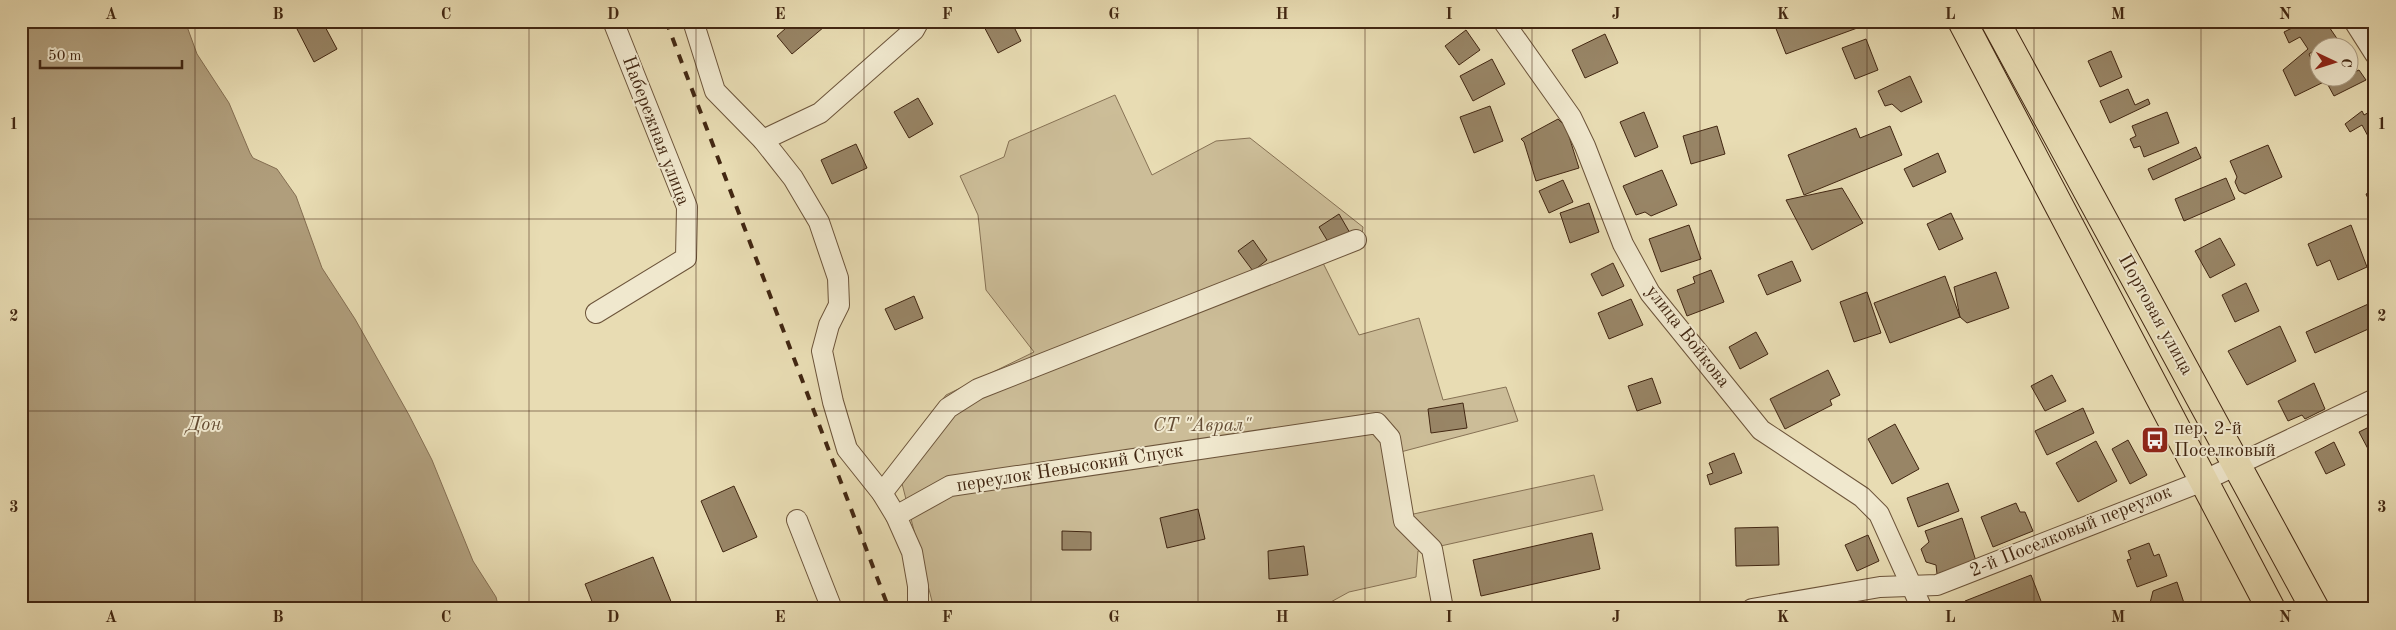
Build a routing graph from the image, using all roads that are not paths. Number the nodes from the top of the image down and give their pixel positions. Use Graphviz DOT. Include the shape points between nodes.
graph roads {
  1 [pos="613,21"];
  2 [pos="693,21"];
  3 [pos="1503,21"];
  4 [pos="1962,21"];
  5 [pos="1995,21"];
  6 [pos="2354,21"];
  7 [pos="917,24"];
  8 [pos="2375,54"];
  9 [pos="763,140"];
  10 [pos="1356,240"];
  11 [pos="596,313"];
  12 [pos="2375,399"];
  13 [pos="2237,465"];
  14 [pos="2203,481"];
  15 [pos="882,493"];
  16 [pos="896,516"];
  17 [pos="797,520"];
  18 [pos="1913,587"];
  19 [pos="832,609"];
  20 [pos="918,609"];
  21 [pos="1443,609"];
  22 [pos="1752,609"];
  23 [pos="1922,609"];
  24 [pos="2271,609"];
  25 [pos="2314,609"];
  1 -- 11 [label="street, Набережная улица" via="686,207 686,258"];
  2 -- 9 [label="street" via="715,91"];
  3 -- 18 [label="street, улица Войкова" via="1571,117 1623,244 1650,293 1761,430 1862,496 1879,514"];
  4 -- 14 [label="main road, Портовая улица"];
  5 -- 13 [label="main road, Портовая улица"];
  6 -- 8 [label="street"];
  7 -- 9 [label="street" via="820,113"];
  9 -- 15 [label="street" via="793,178 819,222 838,278 838,305 822,351 848,450"];
  10 -- 15 [label="street" via="978,389 948,408"];
  12 -- 13 [label="street, 2-й Поселковый переулок"];
  13 -- 14 [label="street, 2-й Поселковый переулок"];
  13 -- 25 [label="main road, Портовая улица"];
  14 -- 18 [label="street, 2-й Поселковый переулок" via="1937,585"];
  14 -- 24 [label="main road, Портовая улица"];
  15 -- 16 [label="street"];
  16 -- 20 [label="street" via="912,552"];
  16 -- 21 [label="street, переулок Невысокий Спуск" via="950,486 1377,423 1390,438 1404,521 1432,549"];
  17 -- 19 [label="street"];
  18 -- 22 [label="street, 2-й Поселковый переулок" via="1880,587"];
  18 -- 23 [label="street, улица Войкова"];
}
